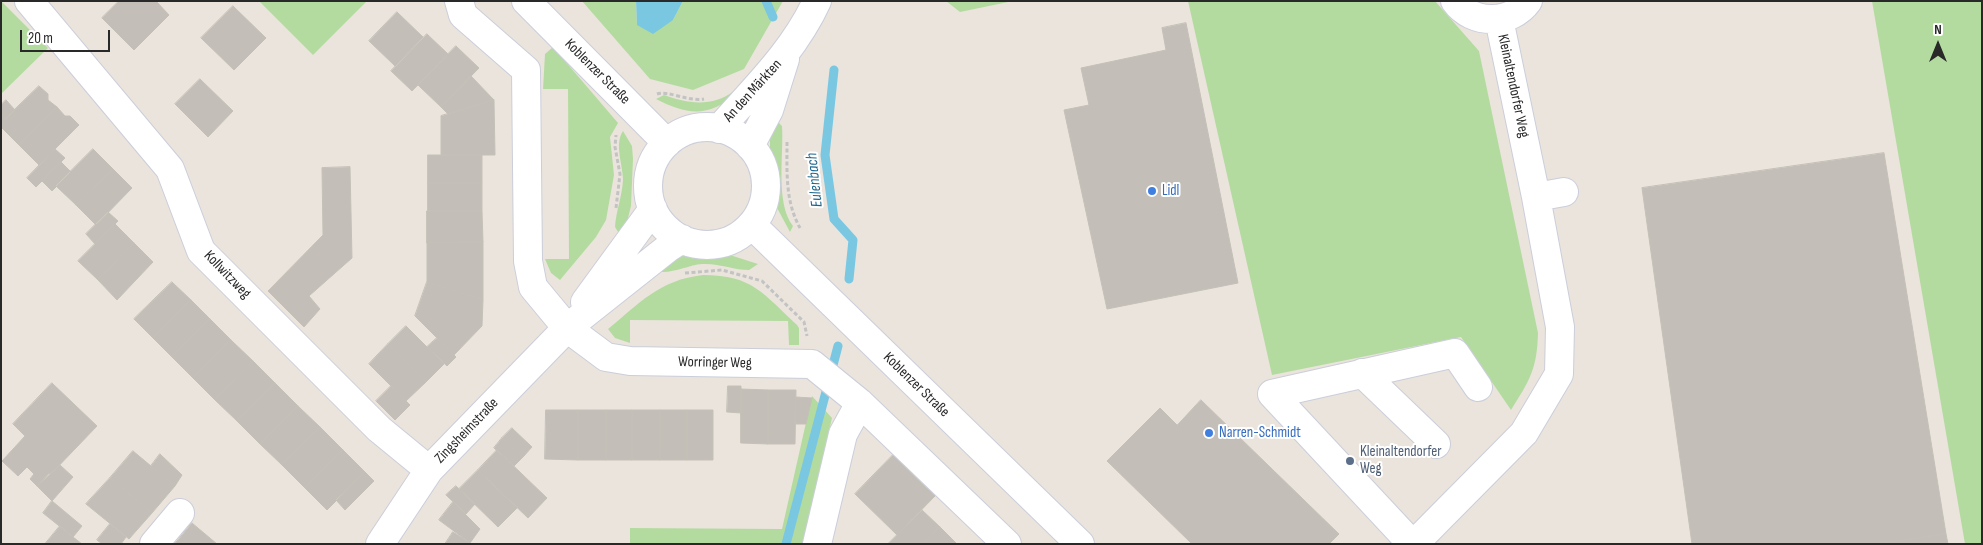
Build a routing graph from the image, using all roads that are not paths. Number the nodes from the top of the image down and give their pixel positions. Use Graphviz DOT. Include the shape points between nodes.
graph roads {
  1 [pos="29,1"];
  2 [pos="459,1"];
  3 [pos="526,1"];
  4 [pos="817,1"];
  5 [pos="1455,1"];
  6 [pos="1528,1"];
  7 [pos="1499,19"];
  8 [pos="787,53"];
  9 [pos="719,128"];
  10 [pos="667,143"];
  11 [pos="750,146"];
  12 [pos="1564,192"];
  13 [pos="1536,197"];
  14 [pos="653,209"];
  15 [pos="752,225"];
  16 [pos="682,240"];
  17 [pos="567,328"];
  18 [pos="1362,374"];
  19 [pos="1478,386"];
  20 [pos="853,398"];
  21 [pos="1436,444"];
  22 [pos="429,470"];
  23 [pos="180,513"];
  24 [pos="154,544"];
  25 [pos="380,544"];
  26 [pos="817,544"];
  27 [pos="1007,544"];
  28 [pos="1080,544"];
  29 [pos="1413,544"];
  1 -- 22 [label="street, Kollwitzweg" via="170,169 201,250 379,429"];
  2 -- 17 [label="street" via="463,15 526,70 528,261 533,287"];
  3 -- 10 [label="street, Koblenzer Straße"];
  4 -- 8 [label="street, An den Märkten"];
  5 -- 7 [label="street, Kleinaltendorfer Weg" via="1469,14 1483,19"];
  6 -- 7 [label="street, Kleinaltendorfer Weg" via="1513,15"];
  7 -- 13 [label="street, Kleinaltendorfer Weg"];
  8 -- 9 [label="street, An den Märkten"];
  8 -- 11 [label="street, An den Märkten" via="769,110"];
  9 -- 10 [label="street" via="683,133"];
  9 -- 11 [label="street"];
  10 -- 14 [label="street" via="656,157 650,174 648,192"];
  11 -- 15 [label="street" via="766,176 766,194"];
  12 -- 13 [label="street"];
  13 -- 29 [label="street, Kleinaltendorfer Weg" via="1560,327 1559,374 1524,433"];
  14 -- 16 [label="street" via="670,232"];
  14 -- 17 [label="street, Zingsheimstraße"];
  15 -- 16 [label="street" via="737,238 719,244 700,245"];
  15 -- 28 [label="street, Koblenzer Straße"];
  16 -- 17 [label="street, Zingsheimstraße"];
  17 -- 20 [label="street, Worringer Weg" via="606,357 630,362 812,364"];
  17 -- 22 [label="street, Zingsheimstraße"];
  18 -- 19 [label="street" via="1455,353"];
  18 -- 21 [label="street"];
  18 -- 29 [label="street" via="1272,394"];
  20 -- 26 [label="street"];
  20 -- 27 [label="street"];
  22 -- 25 [label="street, Zingsheimstraße"];
  23 -- 24 [label="street"];
}
